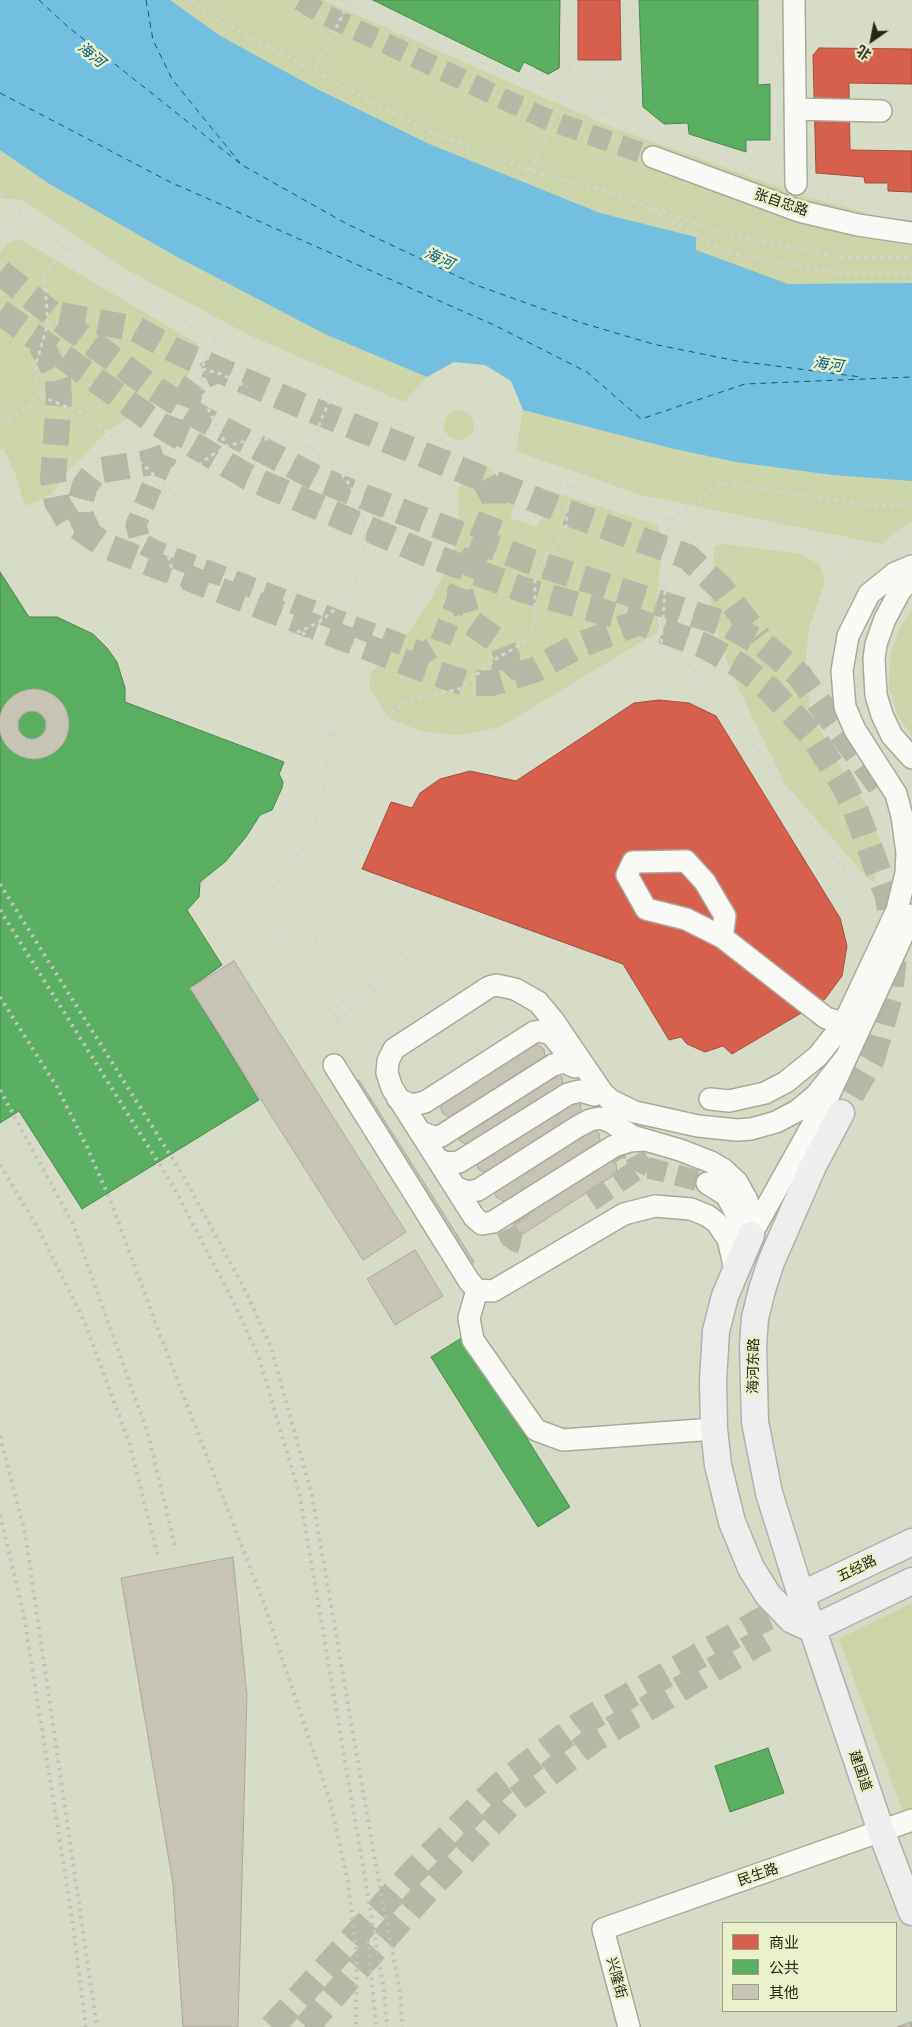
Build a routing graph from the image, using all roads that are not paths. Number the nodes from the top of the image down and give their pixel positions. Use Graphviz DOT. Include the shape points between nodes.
graph roads {
  1 [pos="794,0"];
  2 [pos="795,108"];
  3 [pos="881,111"];
  4 [pos="653,157"];
  5 [pos="796,184"];
  6 [pos="912,233"];
  7 [pos="912,566"];
  8 [pos="912,577"];
  9 [pos="911,763"];
  10 [pos="912,915"];
  11 [pos="722,937"];
  12 [pos="844,1023"];
  13 [pos="847,1056"];
  14 [pos="334,1065"];
  15 [pos="575,1067"];
  16 [pos="594,1095"];
  17 [pos="710,1098"];
  18 [pos="398,1099"];
  19 [pos="841,1112"];
  20 [pos="616,1126"];
  21 [pos="420,1132"];
  22 [pos="644,1140"];
  23 [pos="437,1159"];
  24 [pos="707,1183"];
  25 [pos="455,1187"];
  26 [pos="742,1252"];
  27 [pos="477,1290"];
  28 [pos="714,1430"];
  29 [pos="912,1542"];
  30 [pos="838,1578"];
  31 [pos="912,1581"];
  32 [pos="801,1595"];
  33 [pos="852,1610"];
  34 [pos="812,1629"];
  35 [pos="912,1820"];
  36 [pos="881,1832"];
  37 [pos="912,1912"];
  38 [pos="603,1929"];
  39 [pos="629,2027"];
  1 -- 2 [label="street"];
  2 -- 3 [label="street"];
  2 -- 5 [label="street"];
  4 -- 6 [label="street, 张自忠路" via="799,211"];
  7 -- 12 [label="street" via="885,580 866,600 848,636 842,670 845,707 855,730 896,794 907,853 903,892 897,910"];
  8 -- 9 [label="street" via="900,591 885,619 874,659 876,695 882,715"];
  10 -- 13 [label="street"];
  11 -- 11 [label="street" via="724,916 705,882 686,861 633,862 627,875 646,909 686,919"];
  11 -- 12 [label="street" via="826,1018"];
  12 -- 17 [label="street" via="818,1056 786,1082 749,1098"];
  13 -- 18 [label="street" via="816,1095 797,1111 764,1126 737,1130 698,1126 618,1106 602,1092 538,1002 515,989 489,987 394,1049 387,1073"];
  13 -- 26 [label="street" via="816,1121"];
  14 -- 27 [label="street"];
  15 -- 16 [label="street"];
  15 -- 18 [label="street" via="551,1034 540,1030 527,1035 425,1102 412,1105"];
  15 -- 21 [label="street" via="564,1062 553,1065 441,1136"];
  16 -- 20 [label="street"];
  16 -- 23 [label="street" via="580,1091 568,1094 459,1162"];
  18 -- 21 [label="street"];
  19 -- 32 [label="main road, 海河东路" via="813,1166 771,1262 755,1318 753,1398 758,1444 769,1493"];
  20 -- 22 [label="street"];
  20 -- 25 [label="street" via="606,1120 590,1120 478,1190 467,1192"];
  21 -- 23 [label="street"];
  22 -- 25 [label="street" via="614,1146 487,1224 474,1217"];
  22 -- 26 [label="street" via="711,1162 730,1175 743,1192 751,1212"];
  23 -- 25 [label="street"];
  24 -- 26 [label="street" via="726,1195 733,1206 740,1227"];
  26 -- 27 [label="street" via="708,1216 691,1209 655,1206 624,1214 493,1291"];
  26 -- 28 [label="main road" via="716,1331"];
  27 -- 28 [label="street" via="468,1318 473,1340 536,1430 563,1440"];
  28 -- 34 [label="main road" via="718,1465 732,1522 751,1568 768,1594 792,1620"];
  29 -- 30 [label="main road, 五经路"];
  30 -- 32 [label="main road, 五经路"];
  30 -- 33 [label="main road" via="829,1588 829,1600 836,1608"];
  31 -- 33 [label="main road"];
  32 -- 34 [label="main road, 海河东路"];
  33 -- 34 [label="main road"];
  34 -- 36 [label="main road, 建国道"];
  35 -- 36 [label="street, 民生路"];
  36 -- 37 [label="main road, 建国道"];
  36 -- 38 [label="street, 民生路"];
  38 -- 39 [label="street, 兴隆街"];
}
